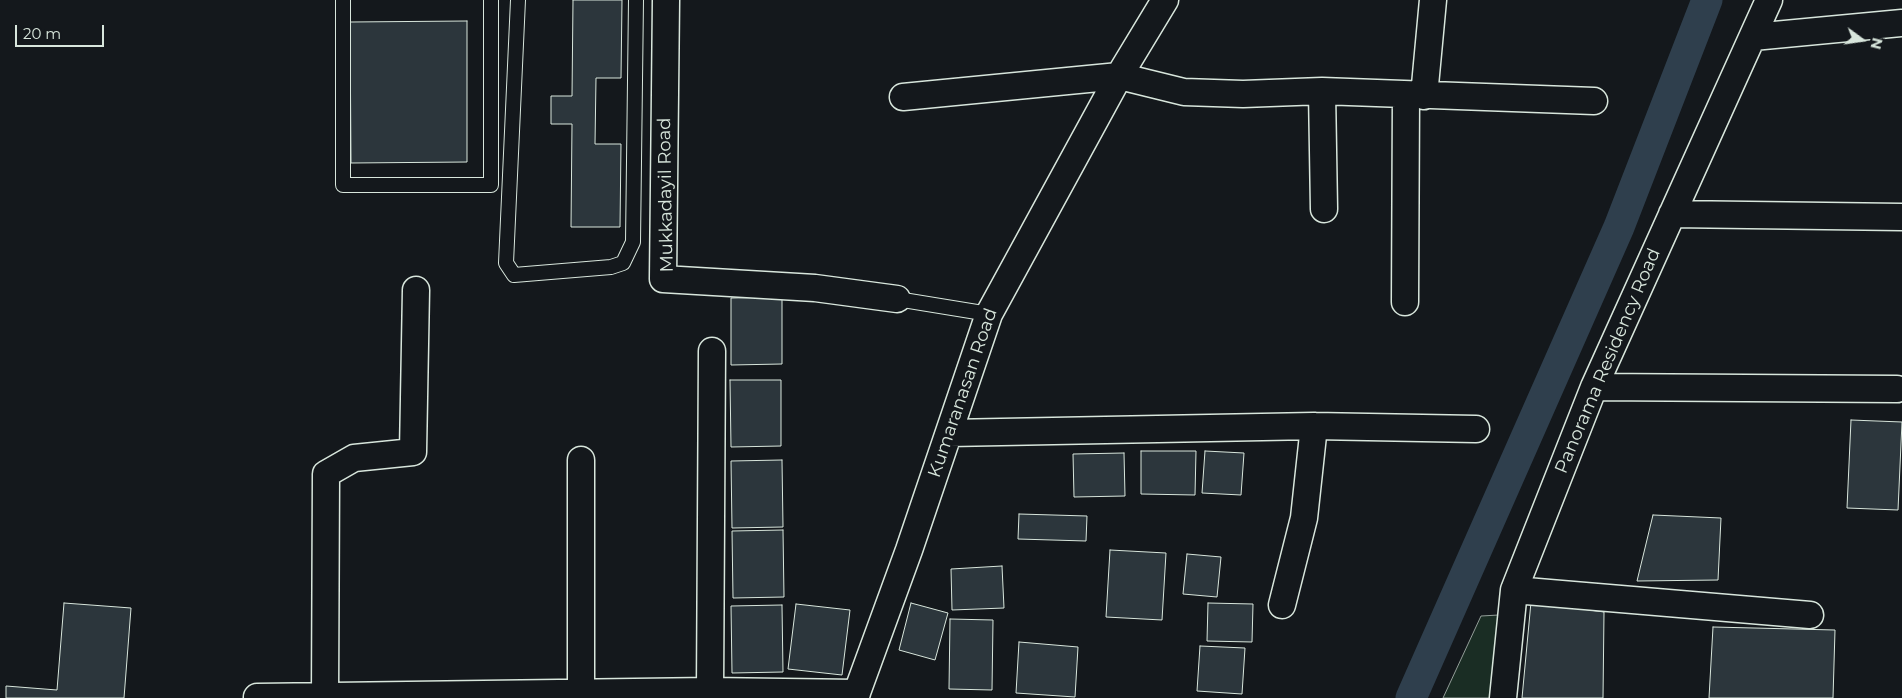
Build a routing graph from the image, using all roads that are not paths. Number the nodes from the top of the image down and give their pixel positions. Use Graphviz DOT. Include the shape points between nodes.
graph roads {
  1 [pos="343,0"];
  2 [pos="491,0"];
  3 [pos="518,0"];
  4 [pos="636,0"];
  5 [pos="666,0"];
  6 [pos="1166,0"];
  7 [pos="1433,0"];
  8 [pos="1769,0"];
  9 [pos="1902,23"];
  10 [pos="1753,37"];
  11 [pos="1119,76"];
  12 [pos="1322,91"];
  13 [pos="1415,96"];
  14 [pos="903,97"];
  15 [pos="1594,102"];
  16 [pos="1324,209"];
  17 [pos="1672,214"];
  18 [pos="1902,216"];
  19 [pos="416,290"];
  20 [pos="897,299"];
  21 [pos="1406,302"];
  22 [pos="989,314"];
  23 [pos="712,351"];
  24 [pos="1594,387"];
  25 [pos="1897,389"];
  26 [pos="1314,426"];
  27 [pos="1476,429"];
  28 [pos="949,434"];
  29 [pos="581,460"];
  30 [pos="1514,590"];
  31 [pos="1282,605"];
  32 [pos="1810,616"];
  33 [pos="710,691"];
  34 [pos="581,693"];
  35 [pos="856,695"];
  36 [pos="257,697"];
  37 [pos="324,697"];
  38 [pos="1504,698"];
  1 -- 2 [label="lane" via="343,185 491,185"];
  3 -- 4 [label="lane" via="506,263 514,275 611,267 622,263 633,242"];
  5 -- 20 [label="street, Mukkadayil Road" via="664,279 815,288"];
  6 -- 11 [label="street, Kumaranasan Road"];
  7 -- 13 [label="street"];
  8 -- 10 [label="street, Panorama Residency Road"];
  9 -- 10 [label="street"];
  10 -- 17 [label="street, Panorama Residency Road"];
  11 -- 12 [label="street" via="1184,92"];
  11 -- 14 [label="street"];
  11 -- 22 [label="street, Kumaranasan Road"];
  12 -- 13 [label="street"];
  12 -- 16 [label="street"];
  13 -- 15 [label="street"];
  13 -- 21 [label="street"];
  17 -- 18 [label="street"];
  17 -- 24 [label="street, Panorama Residency Road"];
  19 -- 37 [label="street" via="413,452 354,458 326,474"];
  20 -- 22 [label="lane"];
  22 -- 28 [label="street, Kumaranasan Road"];
  23 -- 33 [label="street"];
  24 -- 25 [label="street"];
  24 -- 30 [label="street, Panorama Residency Road"];
  26 -- 27 [label="street"];
  26 -- 28 [label="street"];
  26 -- 31 [label="street" via="1304,518"];
  28 -- 35 [label="street, Kumaranasan Road"];
  29 -- 34 [label="street"];
  30 -- 32 [label="street"];
  30 -- 38 [label="street, Panorama Residency Road"];
  33 -- 34 [label="street"];
  33 -- 35 [label="street"];
  34 -- 37 [label="street"];
  36 -- 37 [label="street"];
}
